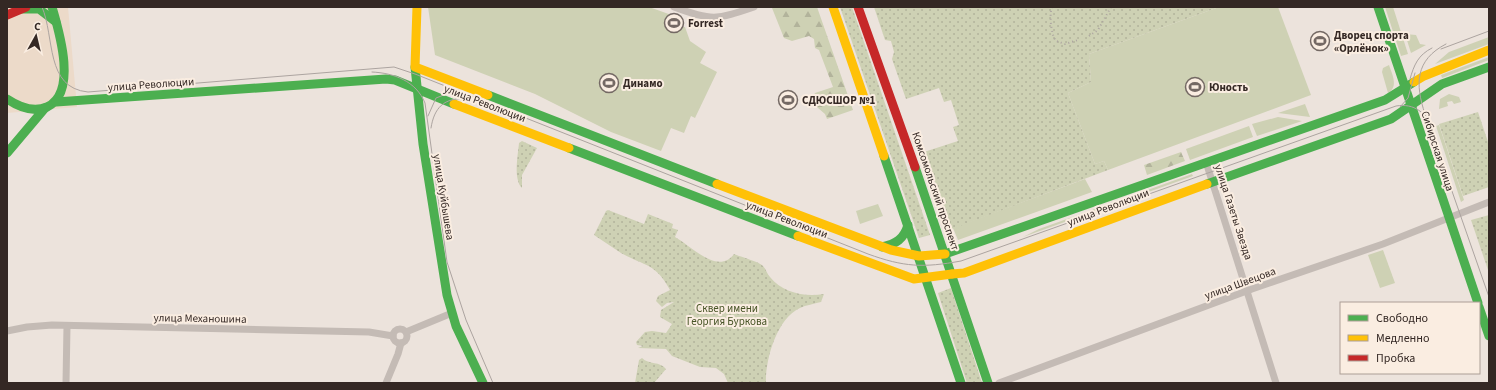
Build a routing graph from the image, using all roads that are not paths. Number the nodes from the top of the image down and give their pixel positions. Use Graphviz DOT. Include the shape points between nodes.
graph roads {
  1 [pos="52,7"];
  2 [pos="417,7"];
  3 [pos="674,7"];
  4 [pos="754,7"];
  5 [pos="833,7"];
  6 [pos="858,7"];
  7 [pos="1378,7"];
  8 [pos="25,8"];
  9 [pos="7,15"];
  10 [pos="57,24"];
  11 [pos="1489,50"];
  12 [pos="415,67"];
  13 [pos="1489,67"];
  14 [pos="416,88"];
  15 [pos="1404,89"];
  16 [pos="7,99"];
  17 [pos="56,102"];
  18 [pos="1411,106"];
  19 [pos="46,108"];
  20 [pos="7,153"];
  21 [pos="1206,162"];
  22 [pos="1213,182"];
  23 [pos="1489,202"];
  24 [pos="1448,218"];
  25 [pos="908,225"];
  26 [pos="881,247"];
  27 [pos="945,254"];
  28 [pos="919,257"];
  29 [pos="952,274"];
  30 [pos="926,277"];
  31 [pos="1247,291"];
  32 [pos="1478,302"];
  33 [pos="1480,310"];
  34 [pos="452,313"];
  35 [pos="67,326"];
  36 [pos="7,331"];
  37 [pos="406,332"];
  38 [pos="393,336"];
  39 [pos="1489,336"];
  40 [pos="401,343"];
  41 [pos="66,383"];
  42 [pos="386,383"];
  43 [pos="483,383"];
  44 [pos="961,383"];
  45 [pos="988,383"];
  46 [pos="998,383"];
  47 [pos="1276,383"];
  1 -- 10 [label="main road"];
  2 -- 12 [label="main road, улица Куйбышева"];
  3 -- 4 [label="street" via="698,16 714,18"];
  5 -- 25 [label="main road"];
  6 -- 27 [label="main road, Комсомольский проспект"];
  7 -- 15 [label="main road, Сибирская улица"];
  8 -- 9 [label="main road"];
  8 -- 10 [label="main road" via="39,9"];
  10 -- 17 [label="main road" via="64,82 61,96"];
  11 -- 15 [label="main road, улица Революции" via="1436,70"];
  12 -- 14 [label="main road, улица Куйбышева"];
  12 -- 26 [label="main road, улица Революции"];
  13 -- 18 [label="main road, улица Революции" via="1442,84"];
  14 -- 17 [label="main road, улица Революции" via="386,79"];
  14 -- 30 [label="main road, улица Революции" via="861,260 914,279"];
  14 -- 34 [label="main road, улица Куйбышева" via="447,295"];
  15 -- 18 [label="main road, Сибирская улица"];
  15 -- 21 [label="main road, улица Революции" via="1385,100"];
  16 -- 19 [label="main road" via="20,107"];
  17 -- 19 [label="main road"];
  18 -- 22 [label="main road, улица Революции" via="1391,119"];
  18 -- 24 [label="main road, Сибирская улица"];
  19 -- 20 [label="main road"];
  21 -- 22 [label="street, улица Газеты Звезда"];
  21 -- 27 [label="main road, улица Революции"];
  22 -- 29 [label="main road, улица Революции" via="1035,248"];
  22 -- 31 [label="street, улица Газеты Звезда"];
  23 -- 24 [label="street, улица Швецова"];
  24 -- 31 [label="street, улица Швецова" via="1383,244"];
  24 -- 32 [label="main road, Сибирская улица"];
  25 -- 26 [label="main road" via="906,232 896,244"];
  25 -- 28 [label="main road"];
  26 -- 28 [label="main road, улица Революции" via="906,256"];
  27 -- 28 [label="main road, улица Революции"];
  27 -- 29 [label="main road, Комсомольский проспект"];
  28 -- 30 [label="main road"];
  29 -- 30 [label="main road, улица Революции"];
  29 -- 45 [label="main road, Комсомольский проспект"];
  30 -- 44 [label="main road"];
  31 -- 46 [label="street, улица Швецова"];
  31 -- 47 [label="street, улица Газеты Звезда"];
  33 -- 39 [label="main road"];
  34 -- 37 [label="street, улица Механошина"];
  34 -- 43 [label="main road, улица Куйбышева"];
  35 -- 36 [label="street, улица Механошина" via="27,327"];
  35 -- 38 [label="street, улица Механошина" via="369,332"];
  35 -- 41 [label="street"];
  37 -- 38 [label="street, улица Механошина" via="402,329 397,330"];
  37 -- 40 [label="street" via="406,339"];
  38 -- 40 [label="street" via="396,342"];
  40 -- 42 [label="street"];
}
